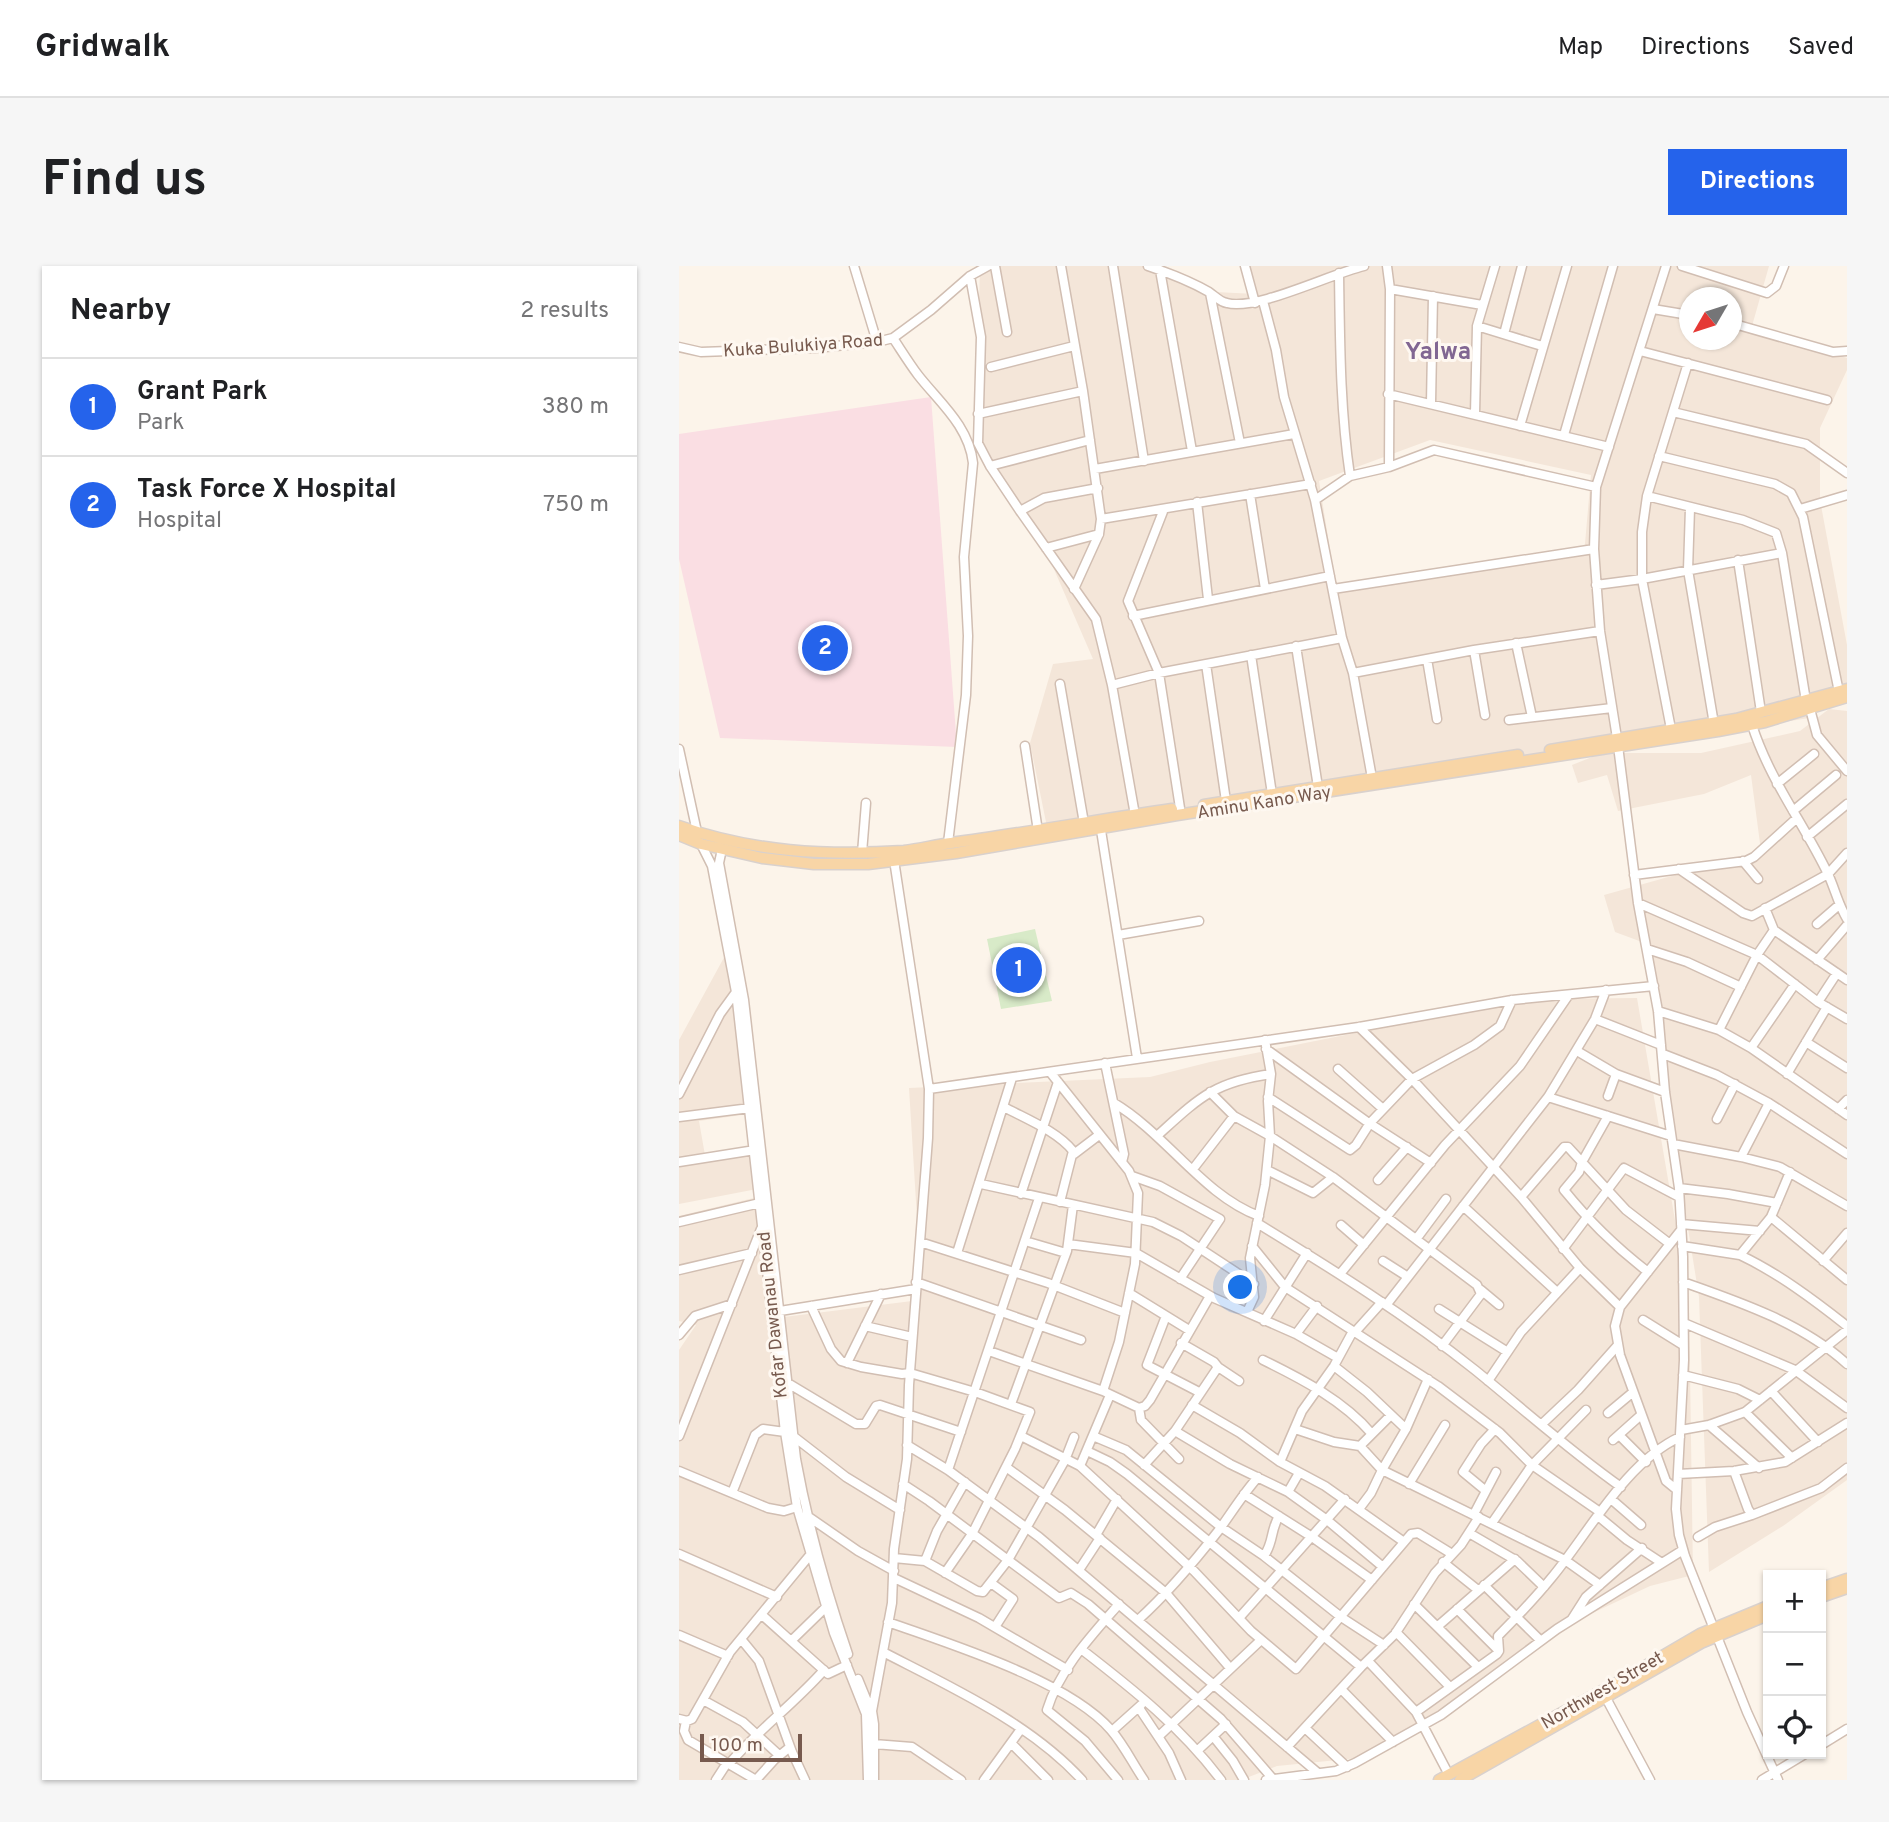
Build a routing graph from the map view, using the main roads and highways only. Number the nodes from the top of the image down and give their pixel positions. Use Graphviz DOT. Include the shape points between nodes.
graph roads {
  1 [pos="1844,693"];
  2 [pos="1808,705"];
  3 [pos="1617,742"];
  4 [pos="1100,825"];
  5 [pos="679,826"];
  6 [pos="679,835"];
  7 [pos="858,853"];
  8 [pos="853,864"];
  9 [pos="1847,1579"];
  10 [pos="1826,1586"];
  11 [pos="1847,1588"];
  12 [pos="1826,1595"];
  13 [pos="1763,1608"];
  14 [pos="1763,1617"];
  15 [pos="1715,1631"];
  16 [pos="1444,1777"];
  17 [pos="1460,1780"];
  1 -- 2 [label="main road, Aminu Kano Way"];
  2 -- 3 [label="main road, Aminu Kano Way"];
  2 -- 3 [label="main road, Aminu Kano Way" via="1752,725"];
  3 -- 4 [label="main road, Aminu Kano Way"];
  3 -- 4 [label="main road, Aminu Kano Way" via="1135,815"];
  4 -- 7 [label="main road, Aminu Kano Way" via="1084,823"];
  4 -- 8 [label="main road, Aminu Kano Way"];
  5 -- 7 [label="main road, Aminu Kano Way" via="761,848"];
  6 -- 8 [label="main road, Aminu Kano Way" via="762,859"];
  7 -- 8 [label="main road"];
  9 -- 10 [label="main road"];
  11 -- 12 [label="main road"];
  13 -- 15 [label="main road, Northwest Street"];
  14 -- 15 [label="main road, Northwest Street"];
  15 -- 16 [label="main road, Northwest Street"];
  15 -- 17 [label="main road, Northwest Street"];
}
